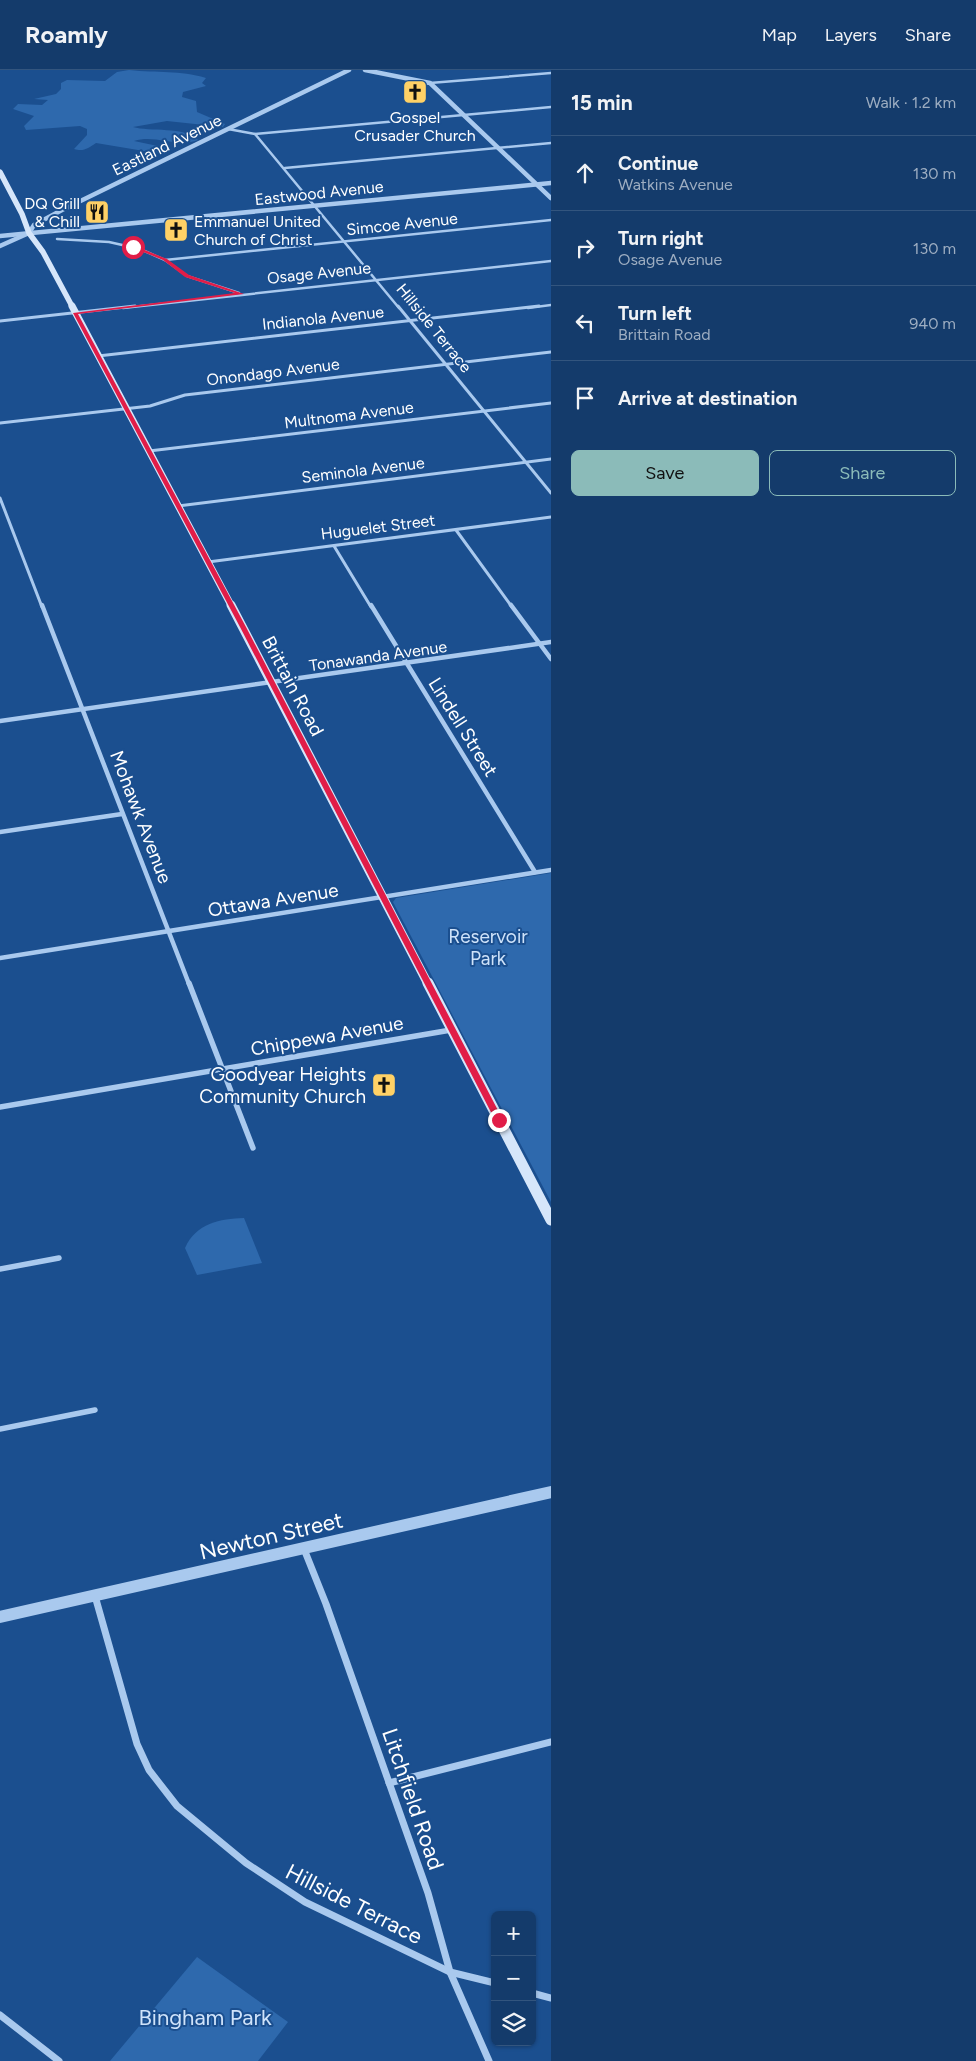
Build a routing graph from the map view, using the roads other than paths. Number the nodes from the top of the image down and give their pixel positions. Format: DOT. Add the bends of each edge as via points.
graph roads {
  1 [pos="349,70"];
  2 [pos="365,70"];
  3 [pos="551,73"];
  4 [pos="430,83"];
  5 [pos="551,107"];
  6 [pos="462,115"];
  7 [pos="228,129"];
  8 [pos="255,134"];
  9 [pos="551,143"];
  10 [pos="498,148"];
  11 [pos="285,168"];
  12 [pos="0,172"];
  13 [pos="551,183"];
  14 [pos="537,184"];
  15 [pos="551,198"];
  16 [pos="316,206"];
  17 [pos="551,220"];
  18 [pos="29,233"];
  19 [pos="0,236"];
  20 [pos="57,240"];
  21 [pos="346,241"];
  22 [pos="0,246"];
  23 [pos="165,260"];
  24 [pos="551,261"];
  25 [pos="377,280"];
  26 [pos="242,294"];
  27 [pos="551,305"];
  28 [pos="75,313"];
  29 [pos="0,321"];
  30 [pos="410,321"];
  31 [pos="551,352"];
  32 [pos="98,356"];
  33 [pos="446,364"];
  34 [pos="551,403"];
  35 [pos="126,409"];
  36 [pos="484,411"];
  37 [pos="0,423"];
  38 [pos="149,452"];
  39 [pos="551,459"];
  40 [pos="526,462"];
  41 [pos="551,493"];
  42 [pos="0,498"];
  43 [pos="178,506"];
  44 [pos="551,517"];
  45 [pos="456,530"];
  46 [pos="334,546"];
  47 [pos="208,562"];
  48 [pos="551,642"];
  49 [pos="540,644"];
  50 [pos="551,660"];
  51 [pos="407,664"];
  52 [pos="272,684"];
  53 [pos="83,709"];
  54 [pos="0,721"];
  55 [pos="122,814"];
  56 [pos="0,832"];
  57 [pos="551,870"];
  58 [pos="535,872"];
  59 [pos="383,898"];
  60 [pos="169,931"];
  61 [pos="0,958"];
  62 [pos="452,1030"];
  63 [pos="222,1068"];
  64 [pos="0,1107"];
  65 [pos="253,1148"];
  66 [pos="551,1220"];
  67 [pos="59,1258"];
  68 [pos="0,1269"];
  69 [pos="95,1410"];
  70 [pos="0,1430"];
  71 [pos="551,1492"];
  72 [pos="304,1549"];
  73 [pos="95,1596"];
  74 [pos="0,1618"];
  75 [pos="551,1742"];
  76 [pos="389,1783"];
  77 [pos="450,1972"];
  78 [pos="491,1982"];
  79 [pos="536,1994"];
  80 [pos="551,1998"];
  81 [pos="0,2015"];
  82 [pos="59,2061"];
  83 [pos="489,2061"];
  1 -- 7 [label="street, Eastland Avenue"];
  2 -- 4 [label="street"];
  3 -- 4 [label="street"];
  4 -- 6 [label="street"];
  5 -- 6 [label="street"];
  6 -- 8 [label="street"];
  6 -- 10 [label="street"];
  7 -- 8 [label="street"];
  7 -- 18 [label="street, Eastland Avenue" via="62,210 34,225"];
  8 -- 11 [label="street, Hillside Terrace"];
  9 -- 10 [label="street"];
  10 -- 11 [label="street"];
  10 -- 14 [label="street"];
  11 -- 16 [label="street, Hillside Terrace"];
  12 -- 18 [label="main road, Brittain Road"];
  13 -- 14 [label="street, Eastwood Avenue"];
  14 -- 15 [label="street"];
  14 -- 16 [label="street, Eastwood Avenue"];
  16 -- 18 [label="street, Eastwood Avenue"];
  16 -- 21 [label="street, Hillside Terrace"];
  17 -- 21 [label="street, Simcoe Avenue"];
  18 -- 19 [label="street, Eastwood Avenue"];
  18 -- 22 [label="street, Eastland Avenue"];
  18 -- 28 [label="main road, Brittain Road" via="43,252"];
  20 -- 23 [label="street" via="120,243"];
  21 -- 23 [label="street, Simcoe Avenue"];
  21 -- 25 [label="street, Hillside Terrace"];
  23 -- 26 [label="street" via="187,276"];
  24 -- 25 [label="street, Osage Avenue"];
  25 -- 26 [label="street, Osage Avenue"];
  25 -- 30 [label="street, Hillside Terrace"];
  26 -- 28 [label="street, Osage Avenue"];
  27 -- 30 [label="street, Indianola Avenue"];
  28 -- 29 [label="street, Osage Avenue"];
  28 -- 32 [label="main road, Brittain Road"];
  30 -- 32 [label="street, Indianola Avenue"];
  30 -- 33 [label="street, Hillside Terrace"];
  31 -- 33 [label="street, Onondago Avenue"];
  32 -- 35 [label="main road, Brittain Road"];
  33 -- 35 [label="street, Onondago Avenue" via="185,395 155,405"];
  33 -- 36 [label="street, Hillside Terrace"];
  34 -- 36 [label="street, Multnoma Avenue"];
  35 -- 37 [label="street, Onondago Avenue"];
  35 -- 38 [label="main road, Brittain Road"];
  36 -- 38 [label="street, Multnoma Avenue"];
  36 -- 40 [label="street, Hillside Terrace"];
  38 -- 43 [label="main road, Brittain Road"];
  39 -- 40 [label="street, Seminola Avenue"];
  40 -- 41 [label="street, Hillside Terrace"];
  40 -- 43 [label="street, Seminola Avenue"];
  42 -- 53 [label="street, Mohawk Avenue"];
  43 -- 47 [label="main road, Brittain Road"];
  44 -- 45 [label="street, Huguelet Street"];
  45 -- 46 [label="street, Huguelet Street"];
  45 -- 49 [label="street"];
  46 -- 47 [label="street, Huguelet Street"];
  46 -- 51 [label="street, Lindell Street"];
  47 -- 52 [label="main road, Brittain Road"];
  48 -- 49 [label="street, Tonawanda Avenue"];
  49 -- 50 [label="street"];
  49 -- 51 [label="street, Tonawanda Avenue"];
  51 -- 52 [label="street, Tonawanda Avenue"];
  51 -- 58 [label="street, Lindell Street"];
  52 -- 53 [label="street, Tonawanda Avenue"];
  52 -- 59 [label="main road, Brittain Road"];
  53 -- 54 [label="street, Tonawanda Avenue"];
  53 -- 55 [label="street, Mohawk Avenue"];
  55 -- 56 [label="street"];
  55 -- 60 [label="street, Mohawk Avenue"];
  57 -- 58 [label="street, Ottawa Avenue"];
  58 -- 59 [label="street, Ottawa Avenue"];
  59 -- 60 [label="street, Ottawa Avenue"];
  59 -- 62 [label="main road, Brittain Road"];
  60 -- 61 [label="street, Ottawa Avenue"];
  60 -- 63 [label="street, Mohawk Avenue"];
  62 -- 63 [label="street, Chippewa Avenue"];
  62 -- 66 [label="main road, Brittain Road"];
  63 -- 64 [label="street, Chippewa Avenue"];
  63 -- 65 [label="street, Mohawk Avenue"];
  67 -- 68 [label="street"];
  69 -- 70 [label="street"];
  71 -- 72 [label="street, Newton Street"];
  72 -- 73 [label="street, Newton Street"];
  72 -- 76 [label="street, Litchfield Road"];
  73 -- 74 [label="street, Newton Street"];
  73 -- 77 [label="street, Hillside Terrace" via="137,1744 149,1770 171,1800 216,1841 279,1886 326,1914"];
  75 -- 76 [label="street"];
  76 -- 77 [label="street, Litchfield Road" via="428,1894"];
  77 -- 78 [label="street, Hillside Terrace"];
  77 -- 83 [label="street, Litchfield Road"];
  79 -- 80 [label="street"];
  81 -- 82 [label="street"];
}
